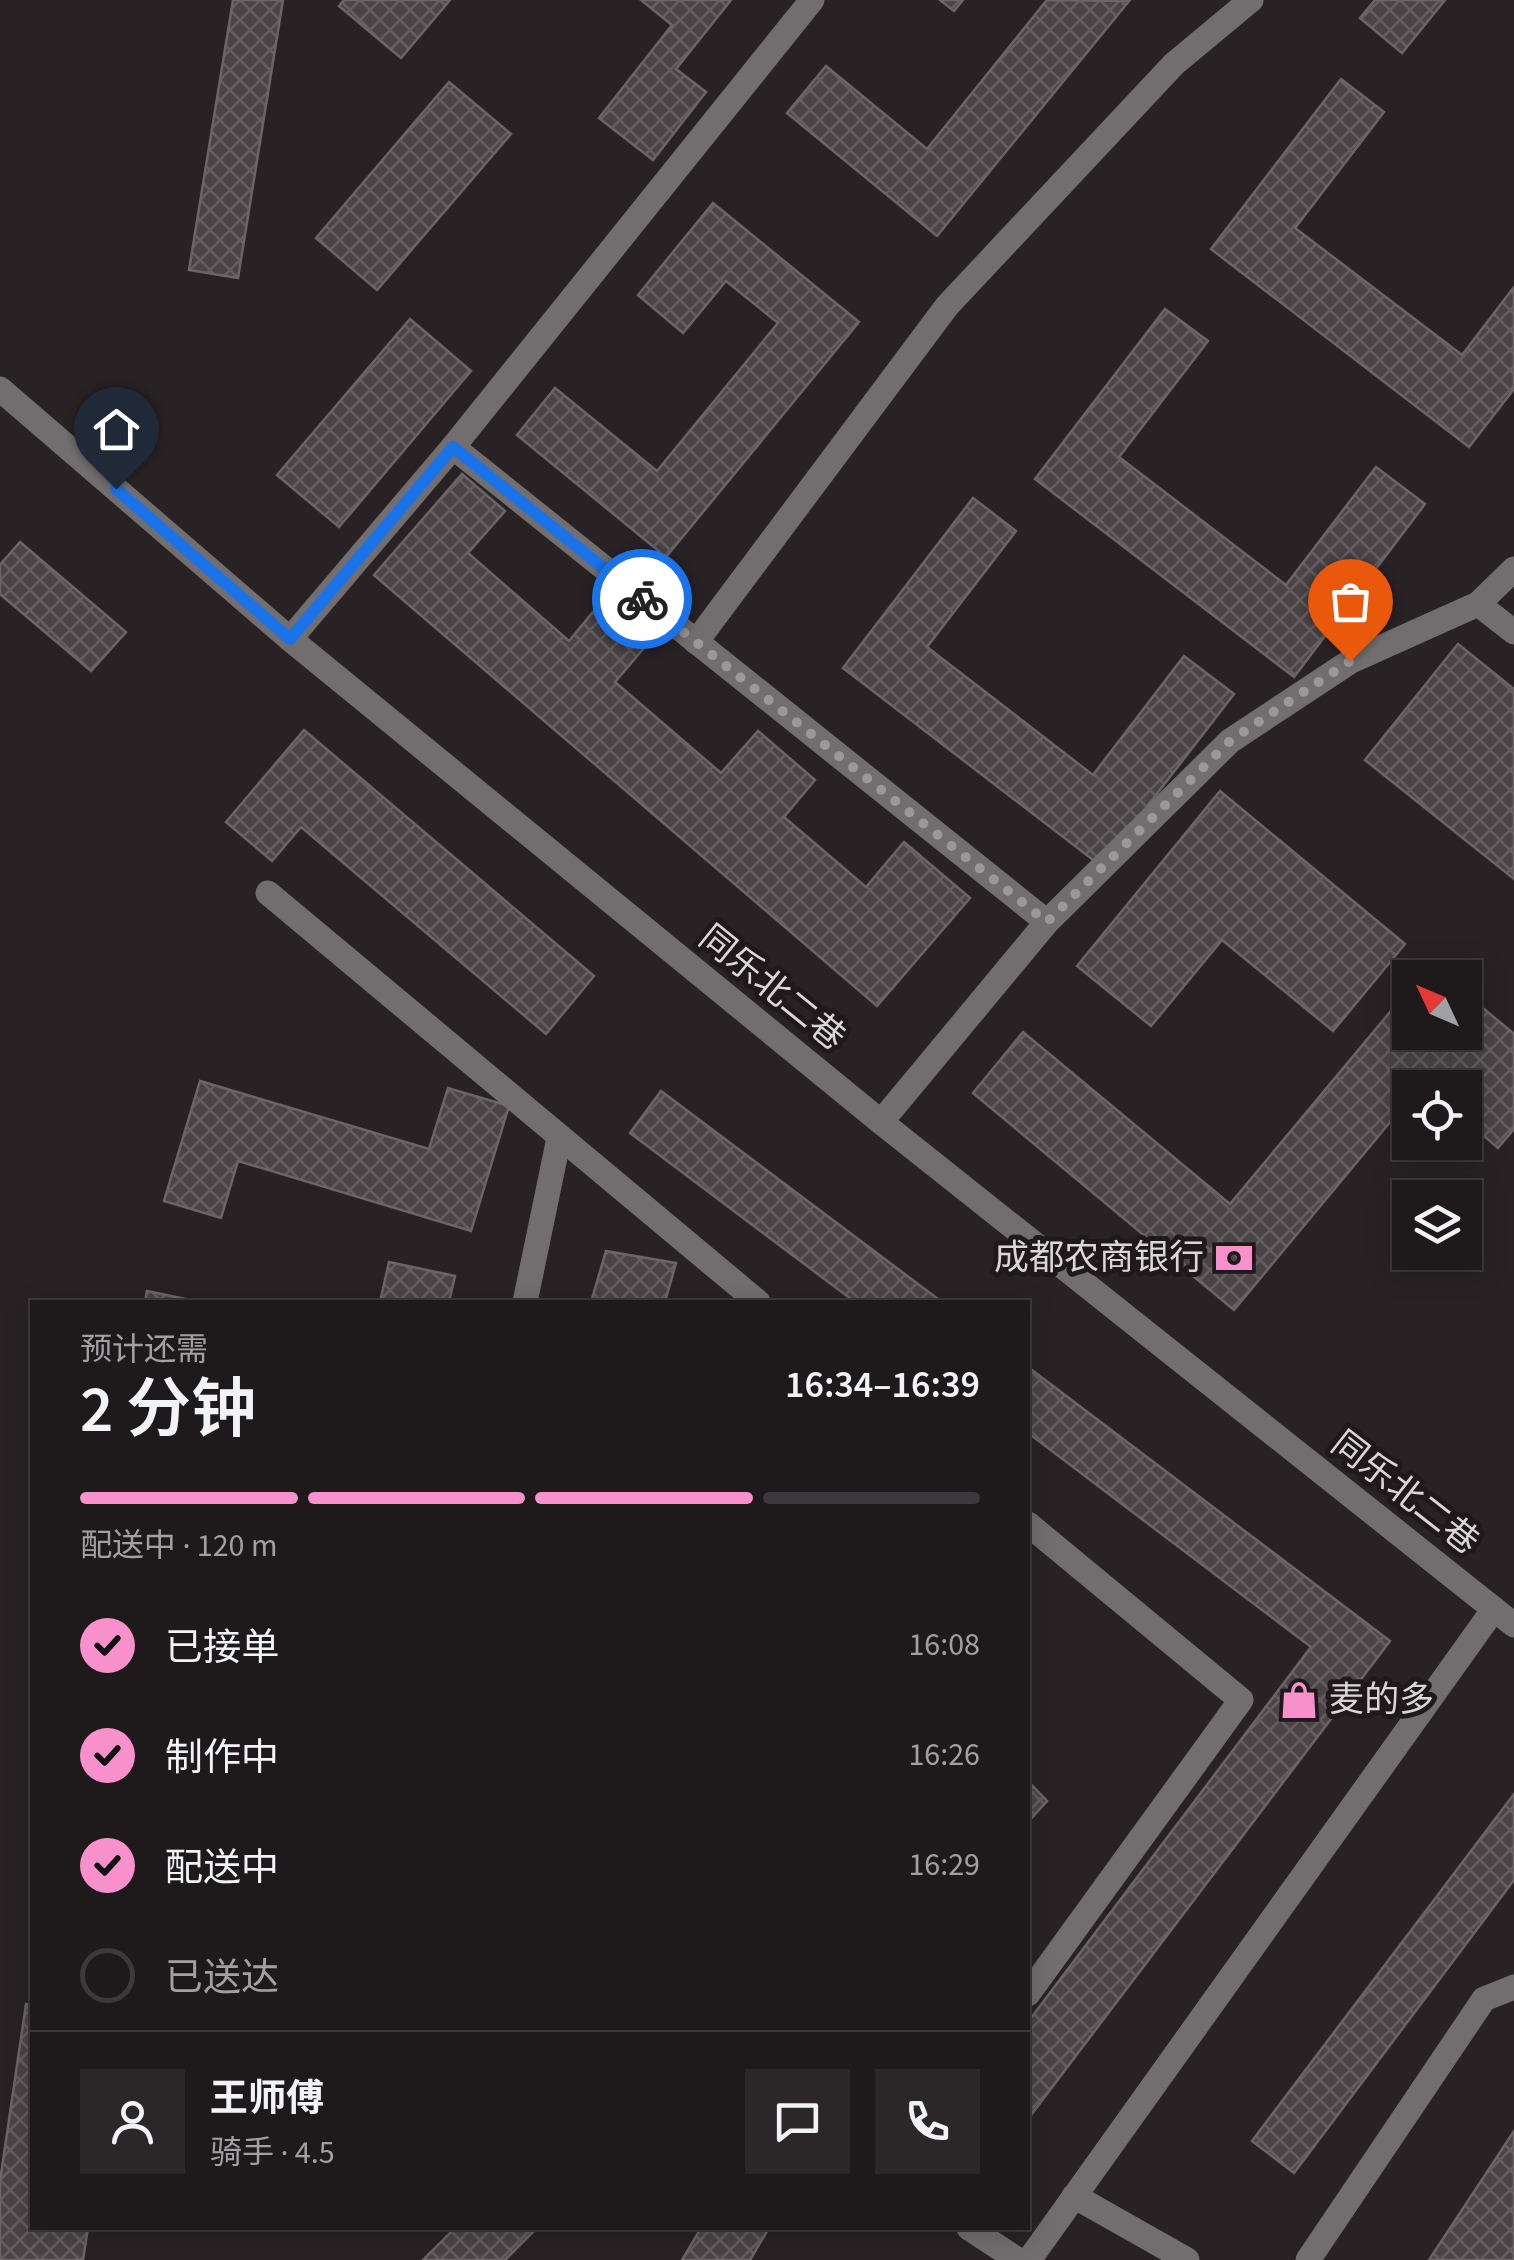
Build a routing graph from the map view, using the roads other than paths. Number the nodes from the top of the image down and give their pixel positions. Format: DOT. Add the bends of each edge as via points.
graph roads {
  1 [pos="812,0"];
  2 [pos="1251,0"];
  3 [pos="0,389"];
  4 [pos="453,447"];
  5 [pos="1514,568"];
  6 [pos="1478,604"];
  7 [pos="1514,632"];
  8 [pos="290,639"];
  9 [pos="696,642"];
  10 [pos="268,894"];
  11 [pos="1047,922"];
  12 [pos="881,1122"];
  13 [pos="559,1138"];
  14 [pos="525,1300"];
  15 [pos="756,1300"];
  16 [pos="1030,1526"];
  17 [pos="1504,1617"];
  18 [pos="1514,1986"];
  19 [pos="1030,1991"];
  20 [pos="1074,2196"];
  21 [pos="972,2230"];
  22 [pos="1018,2260"];
  23 [pos="1029,2260"];
  24 [pos="1187,2260"];
  25 [pos="1308,2260"];
  1 -- 4 [label="street"];
  2 -- 9 [label="street" via="1174,64 947,306"];
  3 -- 8 [label="street, 同乐北二巷"];
  4 -- 8 [label="street"];
  4 -- 9 [label="street"];
  5 -- 6 [label="street"];
  6 -- 7 [label="street"];
  6 -- 11 [label="street" via="1350,661 1230,741"];
  8 -- 12 [label="street, 同乐北二巷"];
  9 -- 11 [label="street"];
  10 -- 13 [label="street"];
  11 -- 12 [label="street"];
  12 -- 17 [label="street, 同乐北二巷"];
  13 -- 14 [label="street"];
  13 -- 15 [label="street"];
  16 -- 19 [label="street" via="1241,1700"];
  17 -- 20 [label="street"];
  18 -- 25 [label="street" via="1484,1999"];
  20 -- 23 [label="street"];
  20 -- 24 [label="street"];
  21 -- 22 [label="street"];
}
